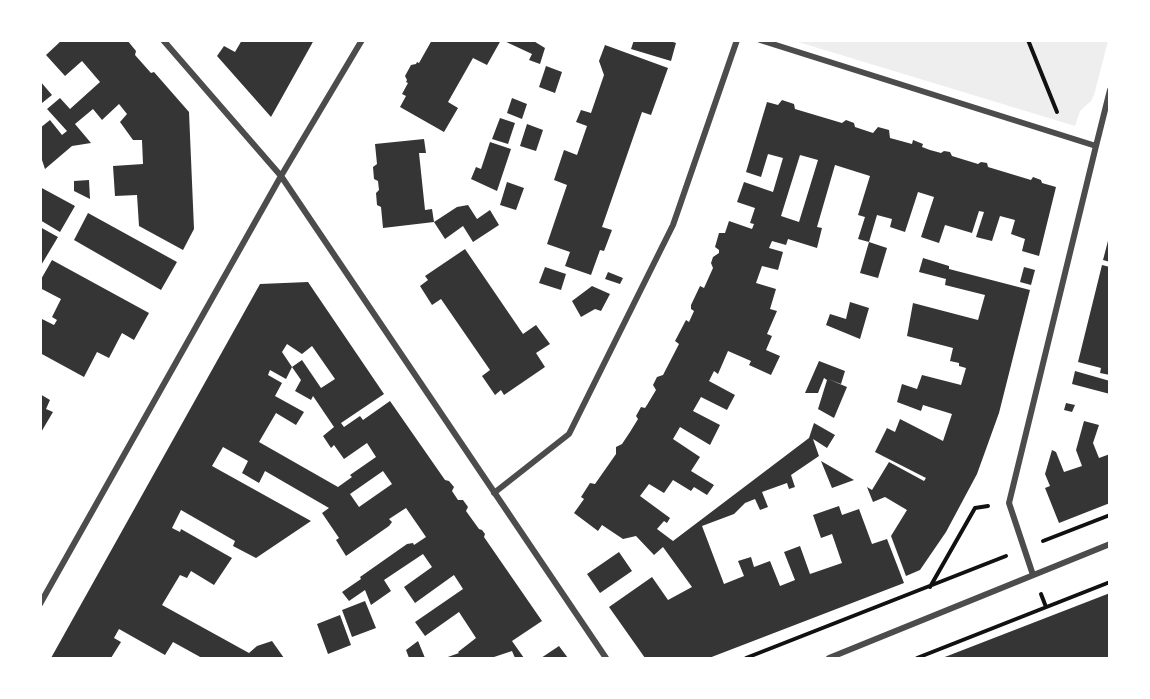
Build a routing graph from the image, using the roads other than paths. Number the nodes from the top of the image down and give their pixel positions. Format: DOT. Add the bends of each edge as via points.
graph roads {
  1 [pos="163,40"];
  2 [pos="362,40"];
  3 [pos="737,40"];
  4 [pos="760,40"];
  5 [pos="1110,90"];
  6 [pos="1096,146"];
  7 [pos="281,176"];
  8 [pos="494,493"];
  9 [pos="1110,544"];
  10 [pos="1034,575"];
  11 [pos="40,604"];
  12 [pos="606,658"];
  13 [pos="829,658"];
  1 -- 7 [label="street"];
  2 -- 7 [label="street"];
  3 -- 8 [label="street" via="674,225 569,434"];
  4 -- 6 [label="street"];
  5 -- 6 [label="street"];
  6 -- 10 [label="street" via="1009,503"];
  7 -- 8 [label="street"];
  7 -- 11 [label="street"];
  8 -- 12 [label="street"];
  9 -- 10 [label="street"];
  10 -- 13 [label="street"];
}
